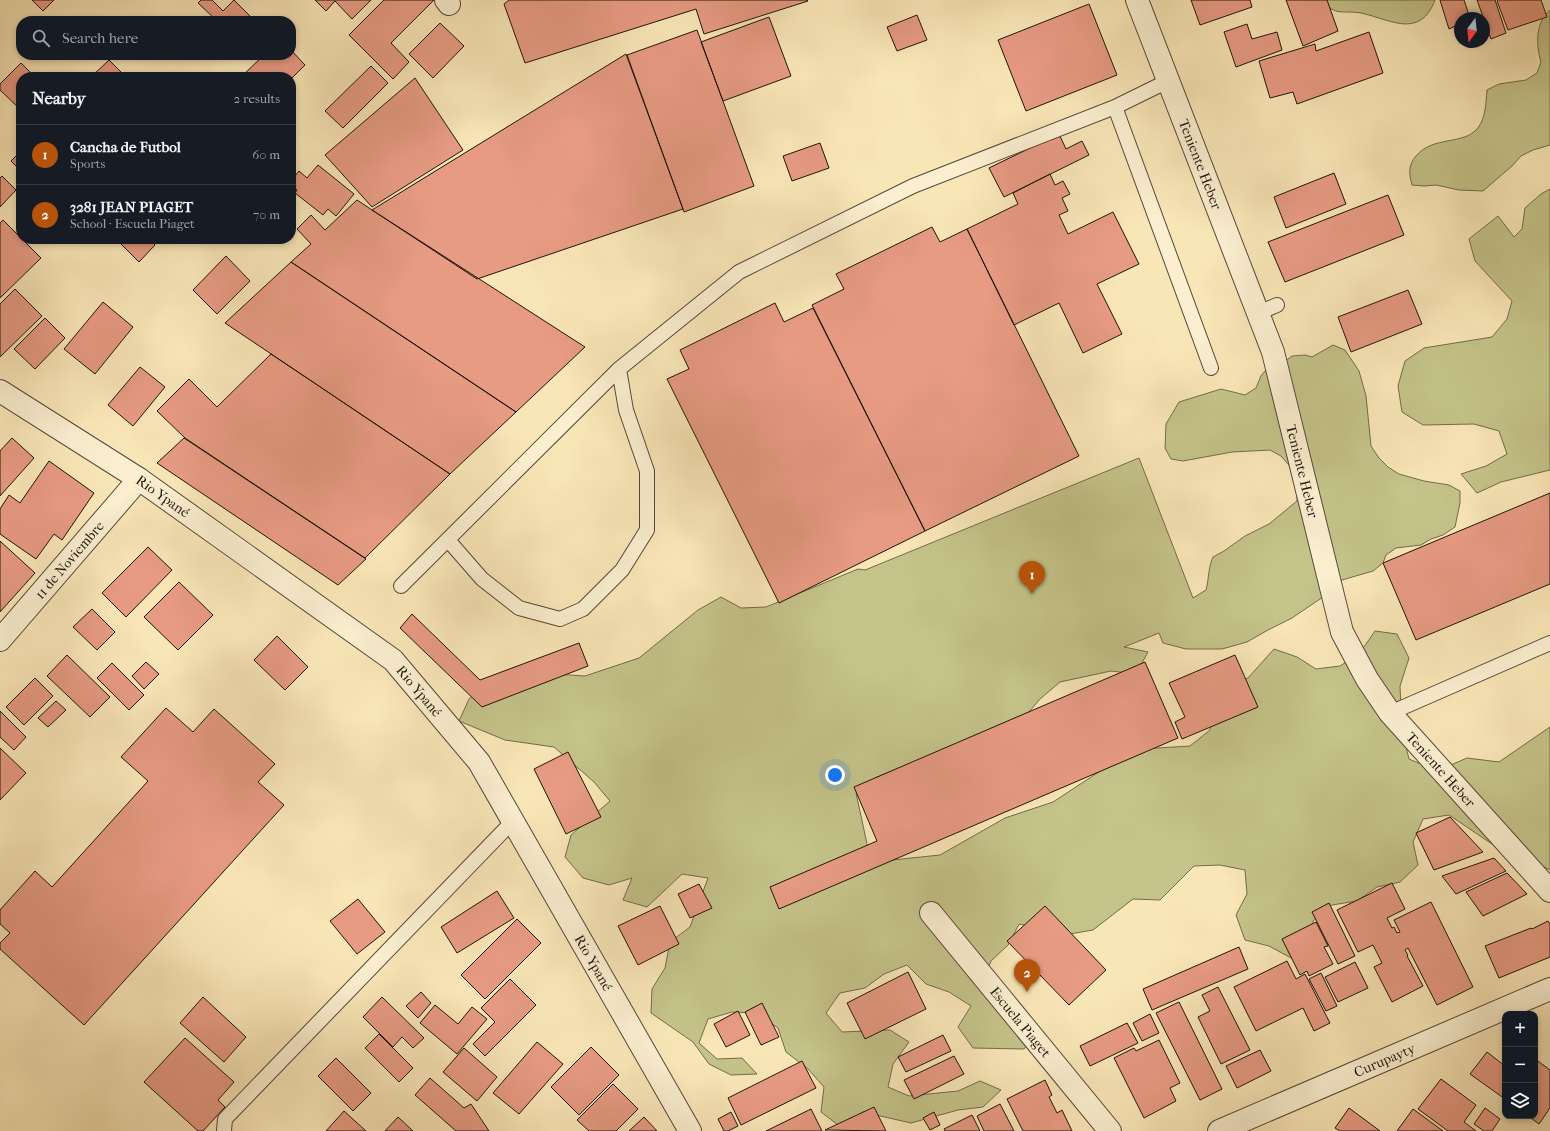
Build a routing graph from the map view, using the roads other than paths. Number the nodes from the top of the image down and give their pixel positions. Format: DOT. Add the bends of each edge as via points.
graph roads {
  1 [pos="1137,0"];
  2 [pos="1168,81"];
  3 [pos="1115,107"];
  4 [pos="1211,368"];
  5 [pos="619,369"];
  6 [pos="0,390"];
  7 [pos="139,479"];
  8 [pos="448,540"];
  9 [pos="401,586"];
  10 [pos="0,640"];
  11 [pos="1550,643"];
  12 [pos="1390,713"];
  13 [pos="513,820"];
  14 [pos="1550,891"];
  15 [pos="931,913"];
  16 [pos="1550,989"];
  17 [pos="224,1131"];
  18 [pos="690,1131"];
  19 [pos="1110,1131"];
  20 [pos="1220,1131"];
  1 -- 2 [label="street, Teniente Heber"];
  2 -- 3 [label="lane"];
  2 -- 12 [label="street, Teniente Heber" via="1268,309 1273,352 1342,632 1367,679"];
  3 -- 4 [label="lane"];
  3 -- 5 [label="lane" via="913,186 739,272"];
  5 -- 8 [label="lane"];
  5 -- 8 [label="lane" via="626,410 647,472 647,523 646,530 617,576 583,609 560,619 519,608 482,579"];
  6 -- 7 [label="street, Rio Ypané"];
  7 -- 10 [label="street, 11 de Noviembre"];
  7 -- 13 [label="street, Rio Ypané" via="393,660 479,762"];
  8 -- 9 [label="lane"];
  11 -- 12 [label="lane"];
  12 -- 14 [label="street, Teniente Heber"];
  13 -- 17 [label="lane" via="225,1119"];
  13 -- 18 [label="street, Rio Ypané"];
  15 -- 19 [label="street, Escuela Piaget"];
  16 -- 20 [label="street, Curupayty"];
}
